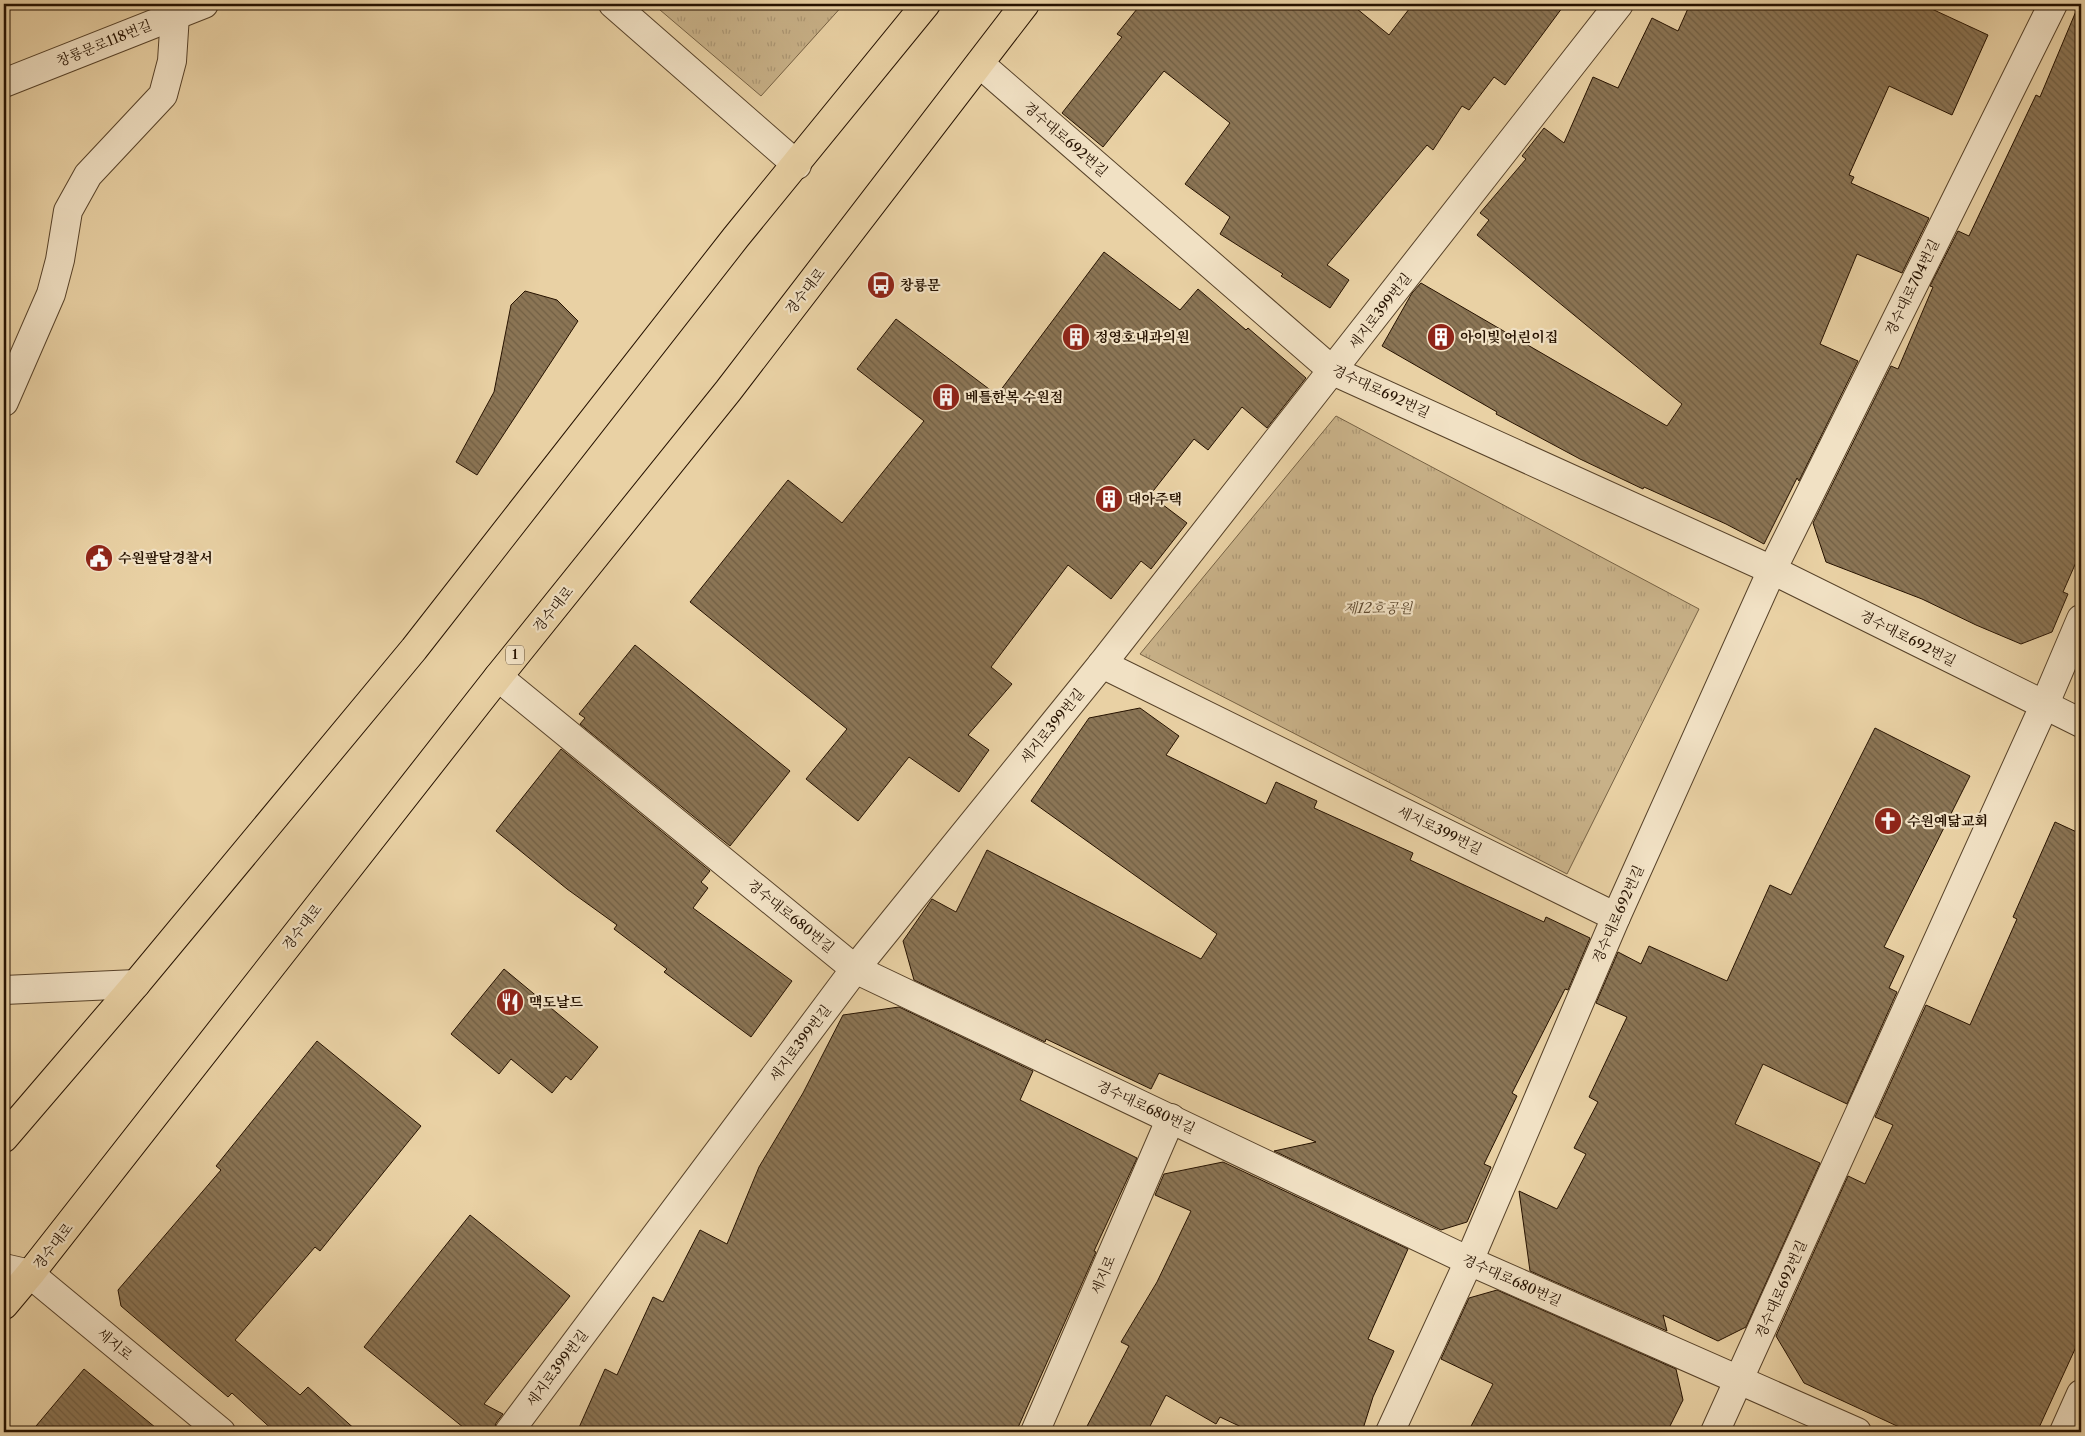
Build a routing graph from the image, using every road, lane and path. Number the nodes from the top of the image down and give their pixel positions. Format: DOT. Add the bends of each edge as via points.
graph roads {
  1 [pos="204,4"];
  2 [pos="613,4"];
  3 [pos="926,4"];
  4 [pos="1025,4"];
  5 [pos="1619,4"];
  6 [pos="2052,4"];
  7 [pos="175,15"];
  8 [pos="980,64"];
  9 [pos="4,83"];
  10 [pos="796,165"];
  11 [pos="1333,371"];
  12 [pos="4,402"];
  13 [pos="1772,570"];
  14 [pos="2081,619"];
  15 [pos="1102,664"];
  16 [pos="498,677"];
  17 [pos="2044,706"];
  18 [pos="2081,723"];
  19 [pos="1616,917"];
  20 [pos="855,969"];
  21 [pos="136,984"];
  22 [pos="4,990"];
  23 [pos="1171,1118"];
  24 [pos="4,1138"];
  25 [pos="1469,1261"];
  26 [pos="4,1268"];
  27 [pos="30,1274"];
  28 [pos="4,1305"];
  29 [pos="1740,1380"];
  30 [pos="2081,1394"];
  31 [pos="221,1432"];
  32 [pos="509,1432"];
  33 [pos="1036,1432"];
  34 [pos="1390,1432"];
  35 [pos="1715,1432"];
  36 [pos="1858,1432"];
  37 [pos="2064,1432"];
  1 -- 7 [label="street, 창룡문로118번길"];
  2 -- 10 [label="street"];
  3 -- 10 [label="main road"];
  4 -- 8 [label="main road, 경수대로 / 1"];
  5 -- 11 [label="street, 세지로399번길"];
  6 -- 13 [label="street, 경수대로704번길"];
  7 -- 9 [label="street, 창룡문로118번길"];
  7 -- 12 [label="street" via="172,61 163,95 88,175 68,211 51,294"];
  8 -- 11 [label="street, 경수대로692번길"];
  8 -- 16 [label="main road, 경수대로 / 1" via="728,391"];
  10 -- 21 [label="main road" via="414,649"];
  11 -- 13 [label="street, 경수대로692번길"];
  11 -- 15 [label="street, 세지로399번길"];
  13 -- 17 [label="street, 경수대로692번길"];
  13 -- 19 [label="street, 경수대로692번길"];
  14 -- 17 [label="street"];
  15 -- 19 [label="street, 세지로399번길"];
  15 -- 20 [label="street, 세지로399번길"];
  16 -- 20 [label="street, 경수대로680번길"];
  16 -- 27 [label="main road, 경수대로 / 1"];
  17 -- 18 [label="street, 경수대로692번길"];
  17 -- 29 [label="street, 경수대로692번길"];
  19 -- 25 [label="street, 경수대로692번길"];
  20 -- 23 [label="street, 경수대로680번길"];
  20 -- 32 [label="street, 세지로399번길"];
  21 -- 22 [label="street"];
  21 -- 24 [label="main road"];
  23 -- 25 [label="street, 경수대로680번길"];
  23 -- 33 [label="street, 세지로"];
  25 -- 29 [label="street, 경수대로680번길"];
  25 -- 34 [label="street"];
  26 -- 27 [label="street, 세지로"];
  27 -- 28 [label="main road, 경수대로 / 1"];
  27 -- 31 [label="street, 세지로"];
  29 -- 35 [label="street"];
  29 -- 36 [label="street, 경수대로680번길"];
  30 -- 37 [label="street"];
}
